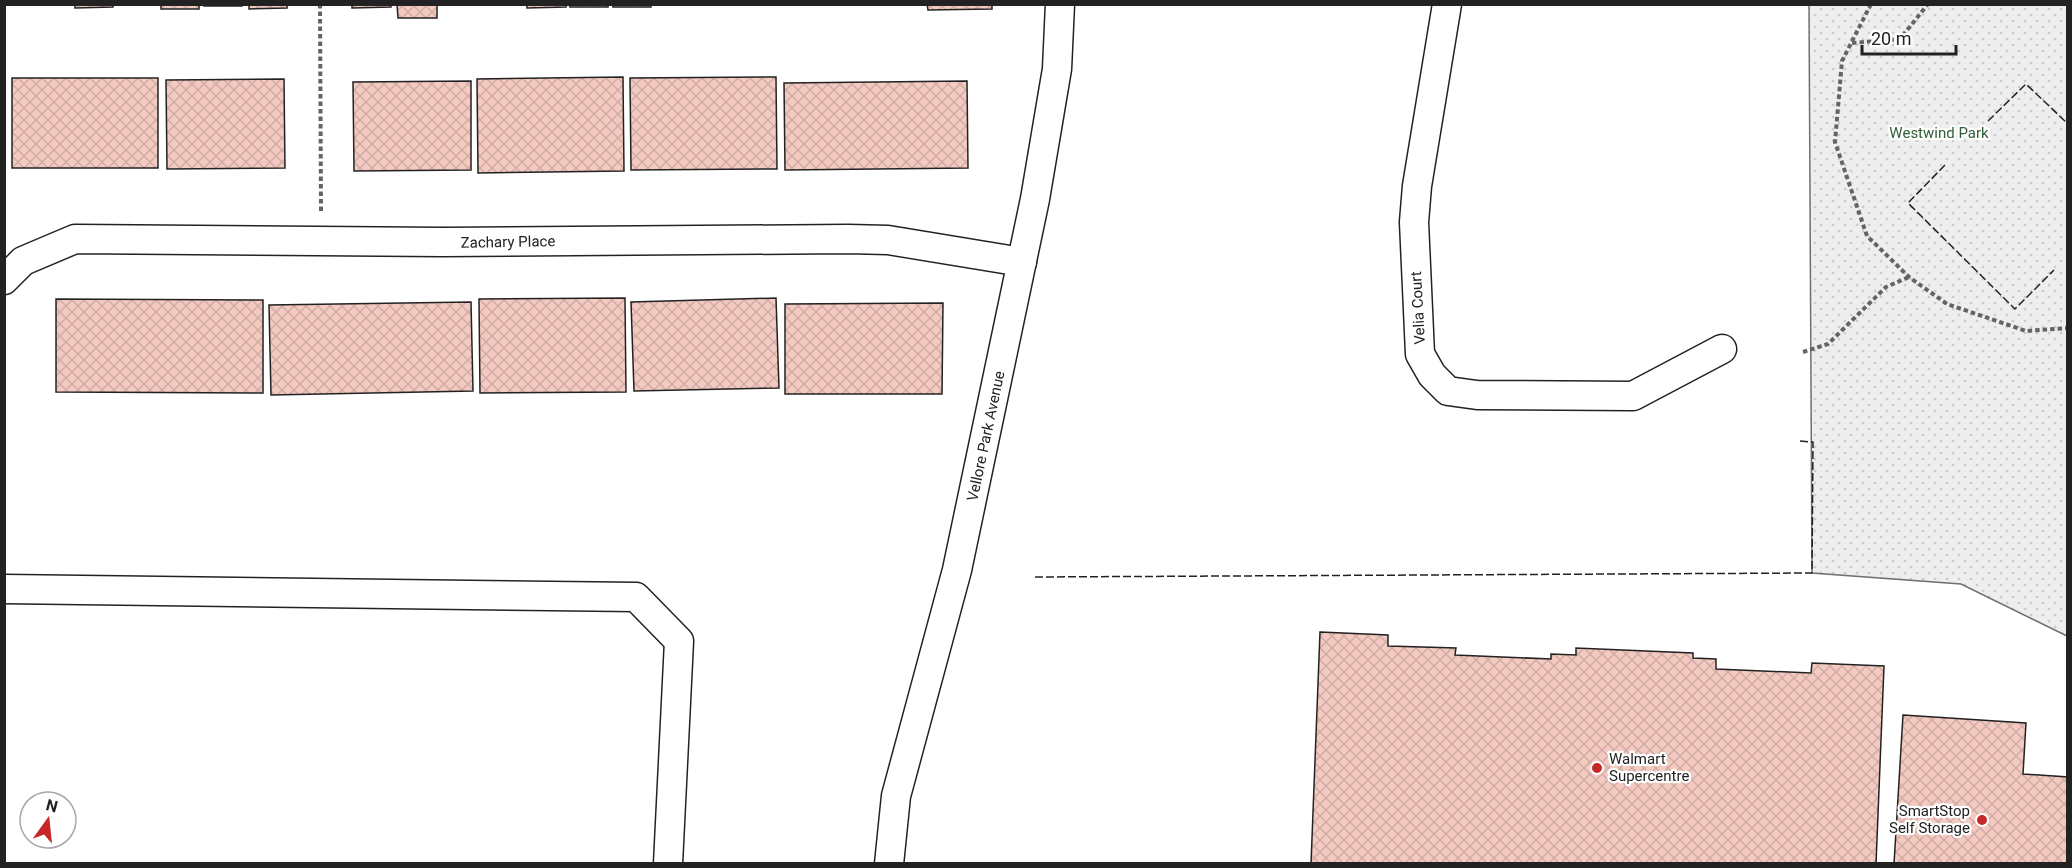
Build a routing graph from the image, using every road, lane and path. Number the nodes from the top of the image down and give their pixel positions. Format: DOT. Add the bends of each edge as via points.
graph roads {
  1 [pos="320,4"];
  2 [pos="1060,4"];
  3 [pos="1447,4"];
  4 [pos="1871,4"];
  5 [pos="1928,4"];
  6 [pos="1851,43"];
  7 [pos="321,218"];
  8 [pos="1022,262"];
  9 [pos="1909,277"];
  10 [pos="4,280"];
  11 [pos="2067,328"];
  12 [pos="1722,349"];
  13 [pos="1803,352"];
  14 [pos="4,589"];
  15 [pos="668,864"];
  16 [pos="889,864"];
  1 -- 7 [label="path"];
  2 -- 8 [label="street, Vellore Park Avenue" via="1053,99"];
  3 -- 12 [label="street, Velia Court" via="1414,222 1420,354 1432,375 1448,391 1633,396"];
  4 -- 6 [label="path"];
  5 -- 6 [label="path" via="1900,39"];
  6 -- 9 [label="path" via="1842,61 1835,142 1867,236"];
  8 -- 10 [label="street, Zachary Place" via="888,240 848,239 443,243 75,239 23,261"];
  8 -- 16 [label="street, Vellore Park Avenue" via="957,570 896,796"];
  9 -- 11 [label="path" via="1947,304 2026,331"];
  9 -- 13 [label="path" via="1886,287 1828,344"];
  14 -- 15 [label="street" via="636,597 679,641"];
}
